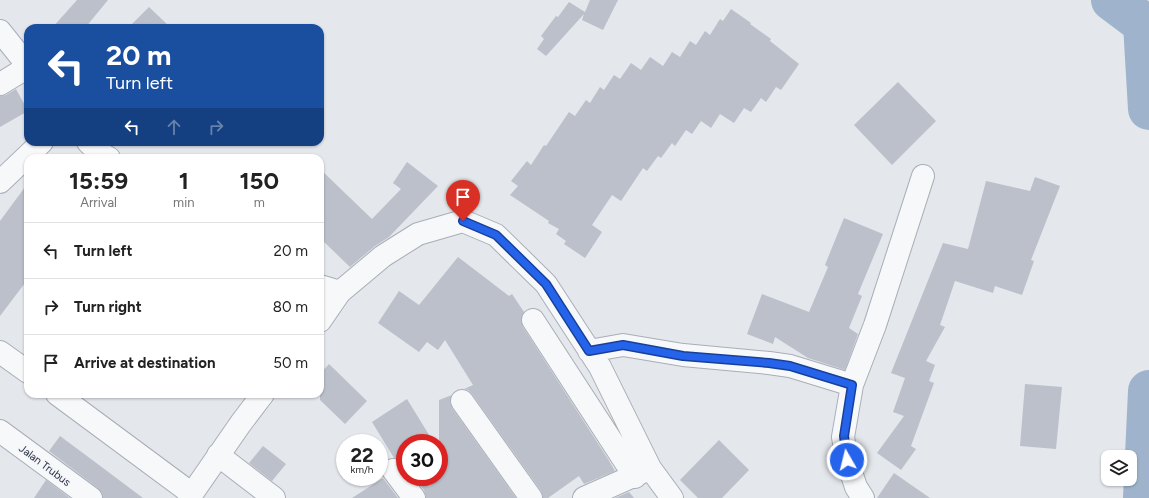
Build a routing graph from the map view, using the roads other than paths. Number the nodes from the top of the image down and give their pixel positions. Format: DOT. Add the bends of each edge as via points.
graph roads {
  1 [pos="0,31"];
  2 [pos="24,61"];
  3 [pos="24,69"];
  4 [pos="0,84"];
  5 [pos="38,146"];
  6 [pos="92,146"];
  7 [pos="29,154"];
  8 [pos="103,154"];
  9 [pos="24,159"];
  10 [pos="923,176"];
  11 [pos="0,182"];
  12 [pos="324,287"];
  13 [pos="340,292"];
  14 [pos="324,315"];
  15 [pos="533,320"];
  16 [pos="589,351"];
  17 [pos="0,352"];
  18 [pos="24,369"];
  19 [pos="852,385"];
  20 [pos="62,398"];
  21 [pos="260,398"];
  22 [pos="462,401"];
  23 [pos="0,431"];
  24 [pos="218,455"];
  25 [pos="393,470"];
  26 [pos="643,472"];
  27 [pos="191,496"];
  28 [pos="90,498"];
  29 [pos="274,498"];
  30 [pos="414,498"];
  31 [pos="531,498"];
  32 [pos="584,498"];
  33 [pos="672,498"];
  34 [pos="863,498"];
  1 -- 2 [label="street"];
  3 -- 4 [label="street"];
  5 -- 7 [label="street"];
  6 -- 8 [label="street"];
  9 -- 11 [label="street"];
  10 -- 19 [label="street" via="875,325"];
  12 -- 13 [label="street"];
  13 -- 14 [label="street"];
  13 -- 16 [label="street" via="383,256 418,234 463,221 496,235 546,284"];
  15 -- 26 [label="street"];
  16 -- 19 [label="street" via="623,345 683,356 769,363 790,366"];
  16 -- 26 [label="street" via="600,367"];
  17 -- 18 [label="street"];
  19 -- 34 [label="street" via="844,436 849,467 856,488"];
  20 -- 27 [label="street"];
  21 -- 24 [label="street"];
  22 -- 31 [label="street"];
  23 -- 28 [label="street, Jalan Trubus"];
  24 -- 27 [label="street"];
  24 -- 29 [label="street"];
  25 -- 30 [label="street"];
  26 -- 32 [label="street"];
  26 -- 33 [label="street"];
}
